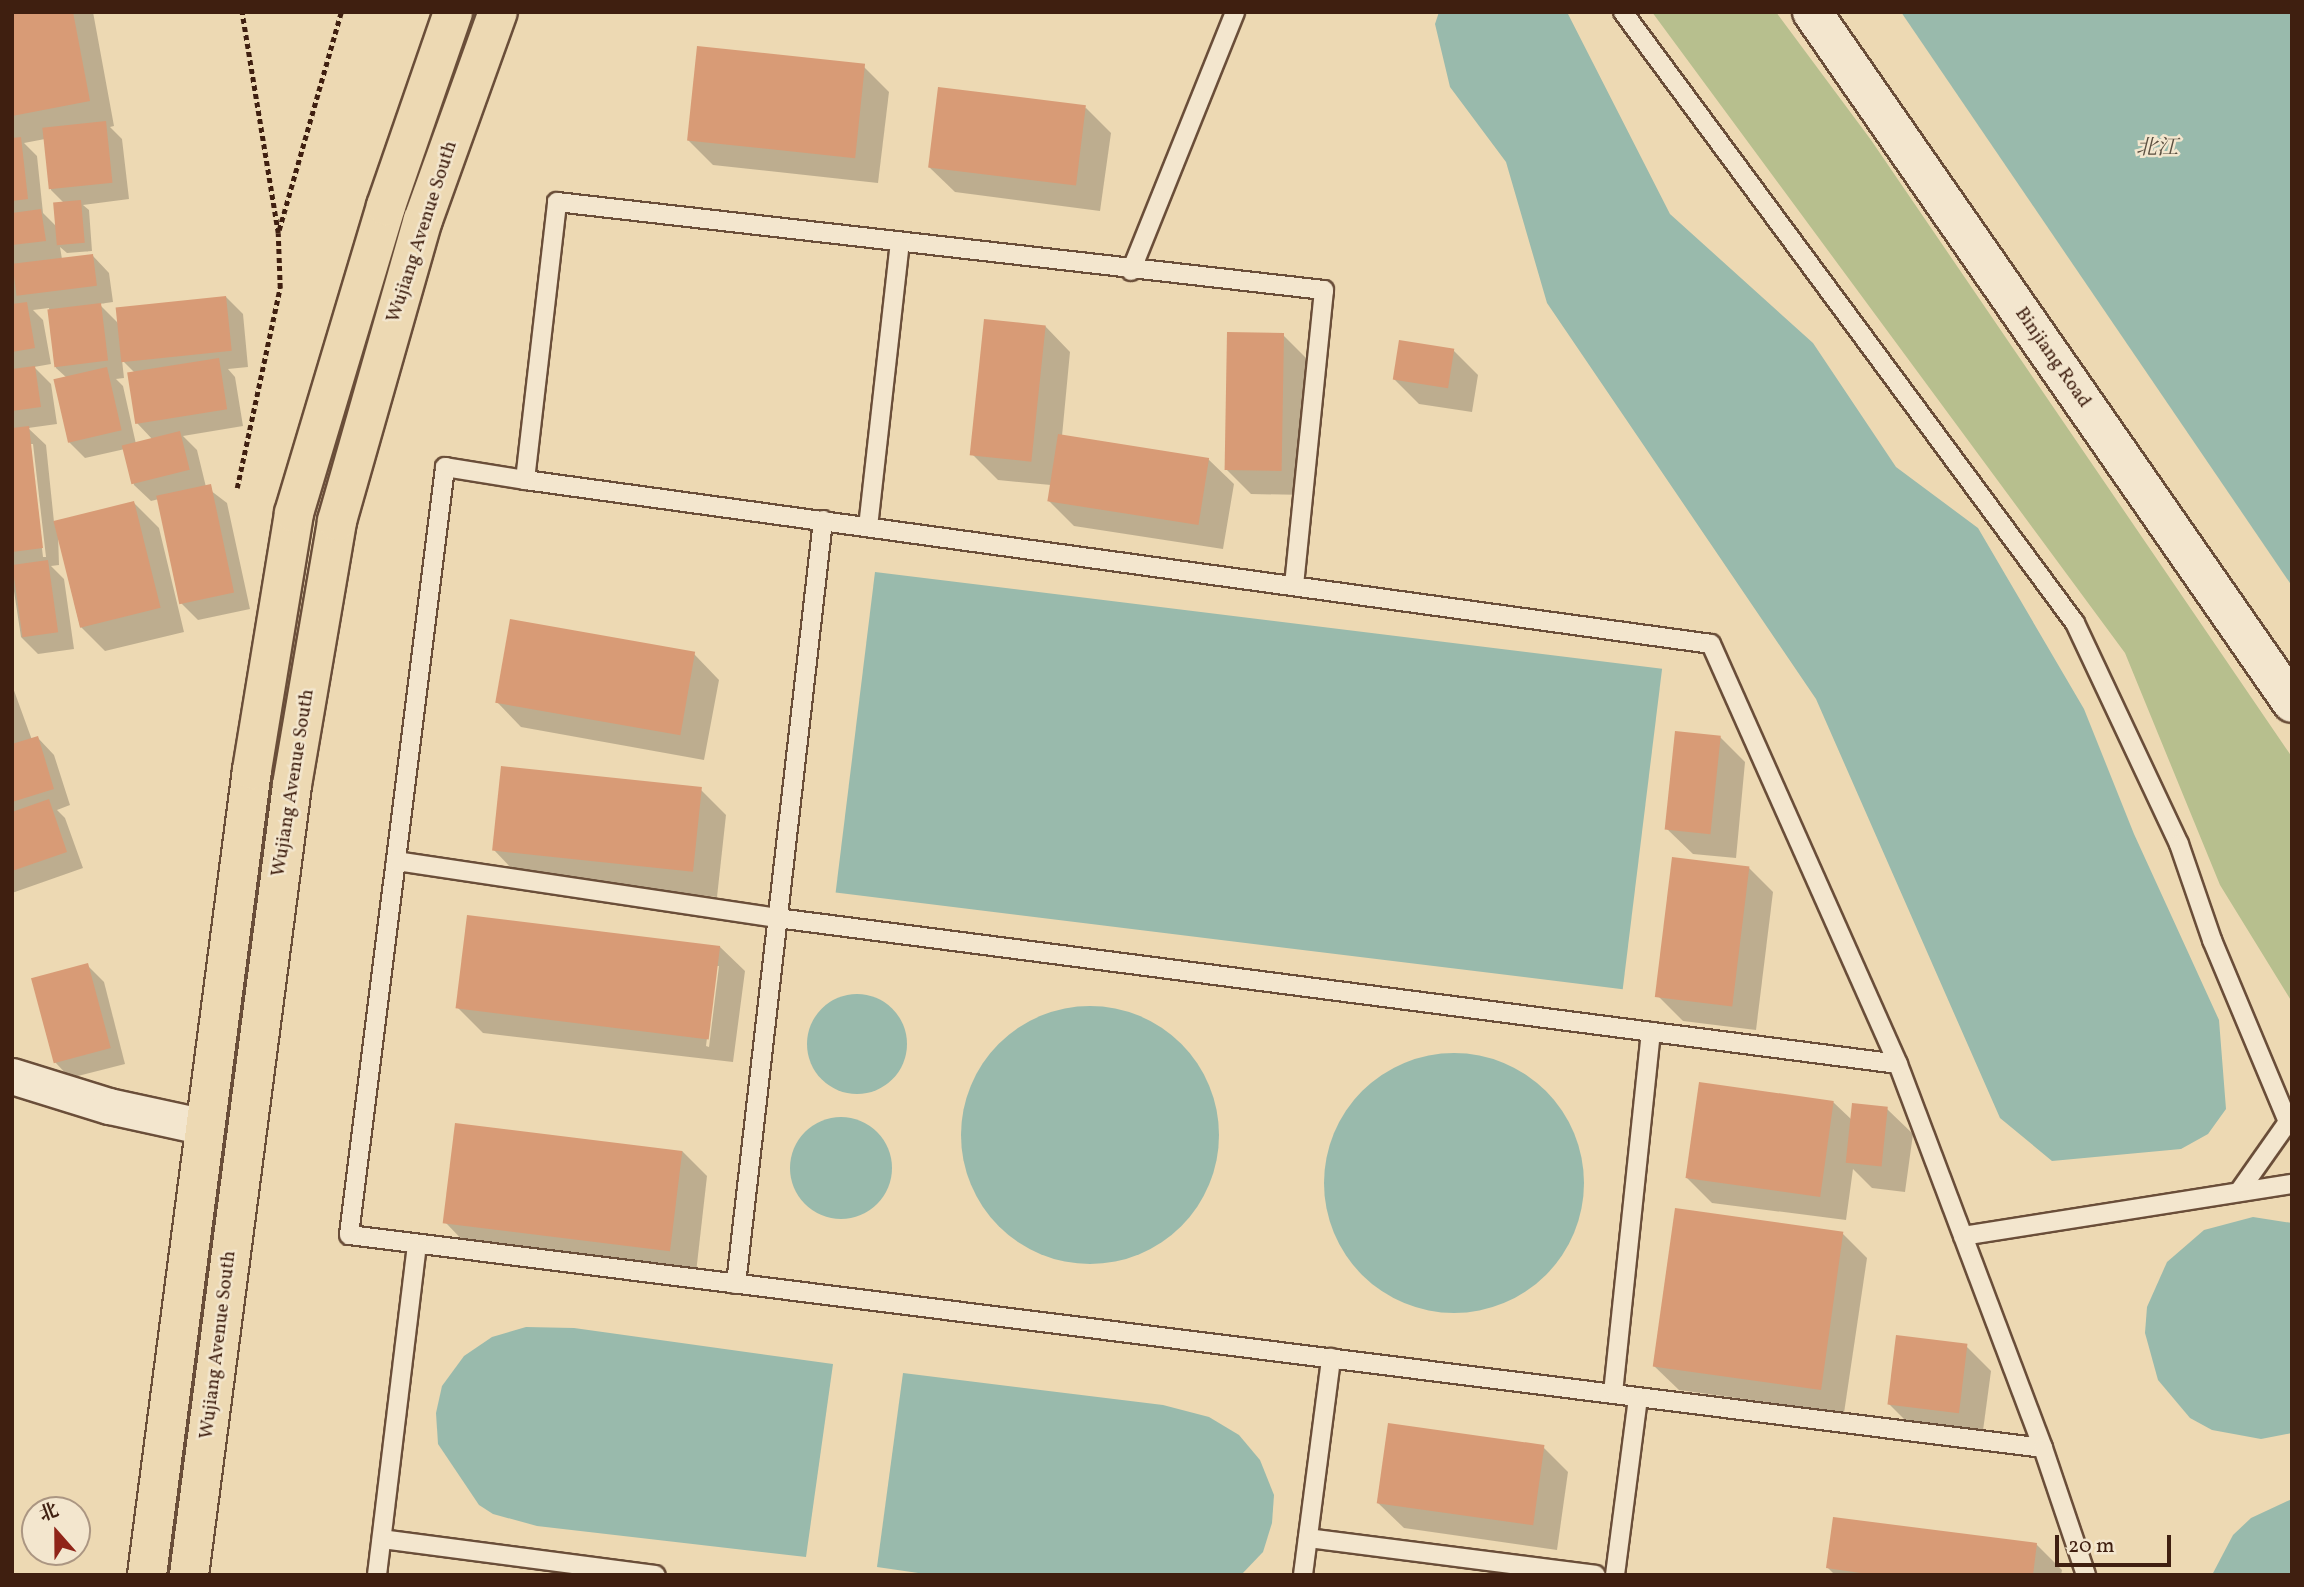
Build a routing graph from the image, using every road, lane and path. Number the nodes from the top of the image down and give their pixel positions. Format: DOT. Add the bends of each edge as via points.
graph roads {
  1 [pos="242,12"];
  2 [pos="341,12"];
  3 [pos="453,12"];
  4 [pos="498,12"];
  5 [pos="1235,12"];
  6 [pos="1623,12"];
  7 [pos="1812,12"];
  8 [pos="278,233"];
  9 [pos="900,243"];
  10 [pos="1131,271"];
  11 [pos="525,480"];
  12 [pos="237,488"];
  13 [pos="823,520"];
  14 [pos="868,527"];
  15 [pos="1294,584"];
  16 [pos="2292,703"];
  17 [pos="396,861"];
  18 [pos="778,918"];
  19 [pos="1651,1032"];
  20 [pos="1898,1064"];
  21 [pos="12,1076"];
  22 [pos="205,1127"];
  23 [pos="2292,1184"];
  24 [pos="2240,1190"];
  25 [pos="1963,1236"];
  26 [pos="417,1244"];
  27 [pos="736,1284"];
  28 [pos="1331,1358"];
  29 [pos="1614,1393"];
  30 [pos="1638,1397"];
  31 [pos="2043,1448"];
  32 [pos="1308,1538"];
  33 [pos="382,1539"];
  34 [pos="146,1575"];
  35 [pos="189,1575"];
  36 [pos="377,1575"];
  37 [pos="656,1575"];
  38 [pos="1303,1575"];
  39 [pos="1596,1575"];
  40 [pos="1615,1575"];
  41 [pos="2086,1575"];
  1 -- 8 [label="path"];
  2 -- 8 [label="path"];
  3 -- 22 [label="main road" via="386,206 294,513 252,770"];
  4 -- 35 [label="main road, Wujiang Avenue South" via="423,220 337,521 292,785"];
  5 -- 10 [label="lane"];
  6 -- 24 [label="lane" via="2075,623 2179,844 2212,940 2288,1122"];
  7 -- 16 [label="street, Binjiang Road"];
  8 -- 12 [label="path" via="280,288"];
  9 -- 10 [label="lane"];
  9 -- 11 [label="lane" via="557,202"];
  9 -- 14 [label="lane"];
  10 -- 15 [label="lane" via="1324,290"];
  11 -- 13 [label="lane"];
  11 -- 17 [label="lane" via="445,467"];
  13 -- 14 [label="lane"];
  13 -- 18 [label="lane"];
  14 -- 15 [label="lane"];
  15 -- 20 [label="lane" via="1711,644"];
  17 -- 18 [label="lane"];
  17 -- 26 [label="lane" via="349,1235"];
  18 -- 19 [label="lane"];
  18 -- 27 [label="lane"];
  19 -- 20 [label="lane"];
  19 -- 29 [label="lane"];
  20 -- 25 [label="lane"];
  21 -- 22 [label="street" via="109,1106"];
  22 -- 34 [label="main road"];
  23 -- 24 [label="lane"];
  24 -- 25 [label="lane"];
  25 -- 31 [label="lane"];
  26 -- 27 [label="lane"];
  26 -- 33 [label="lane"];
  27 -- 28 [label="lane"];
  28 -- 29 [label="lane"];
  28 -- 32 [label="lane"];
  29 -- 30 [label="lane"];
  30 -- 31 [label="lane"];
  30 -- 40 [label="lane"];
  31 -- 41 [label="lane"];
  32 -- 38 [label="lane"];
  32 -- 39 [label="lane"];
  33 -- 36 [label="lane"];
  33 -- 37 [label="lane"];
}
